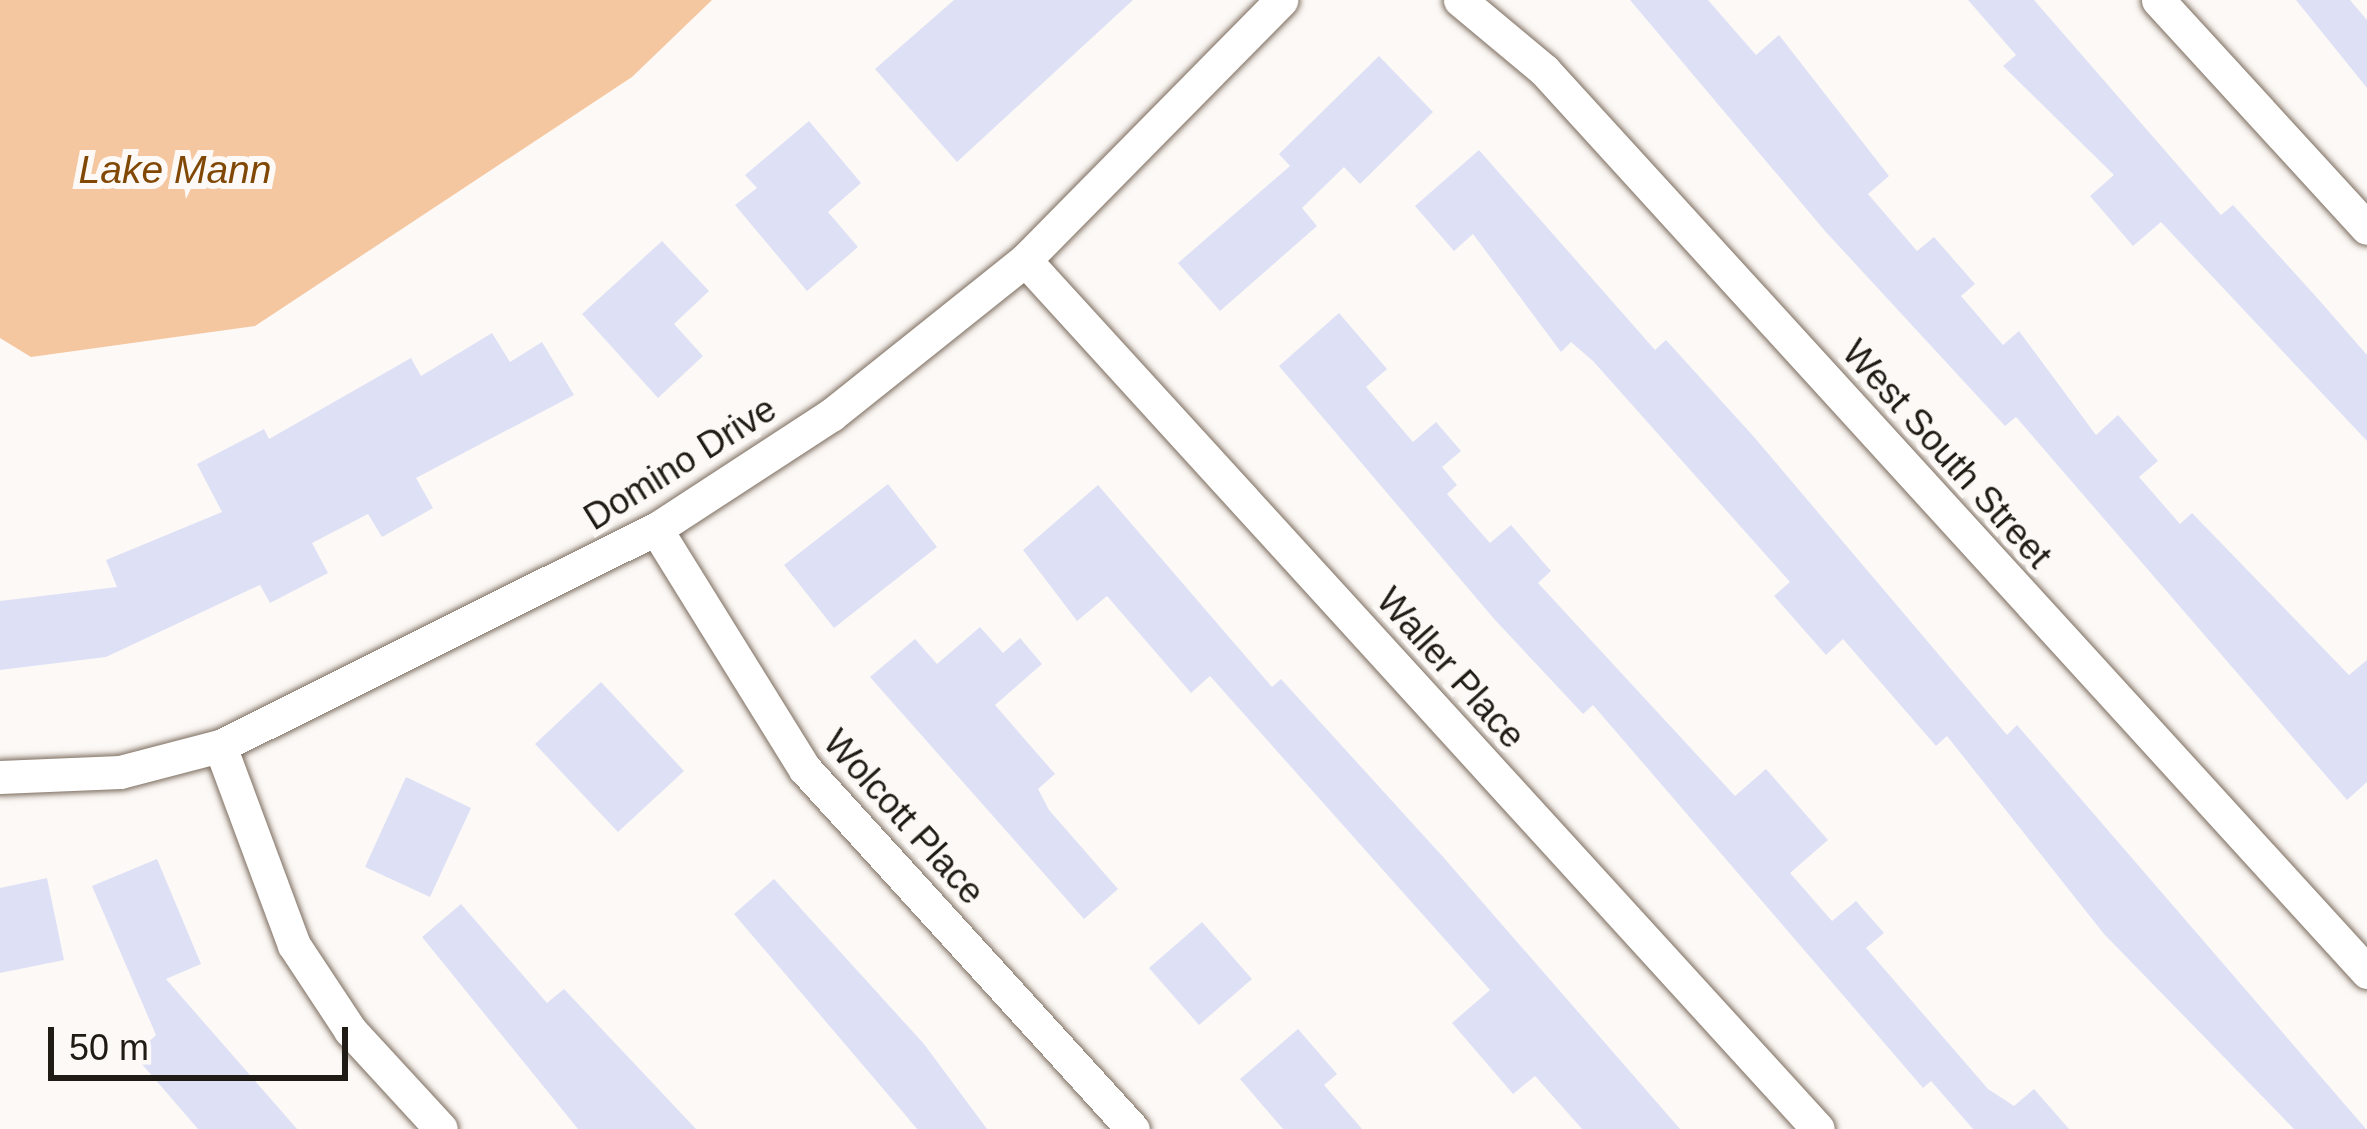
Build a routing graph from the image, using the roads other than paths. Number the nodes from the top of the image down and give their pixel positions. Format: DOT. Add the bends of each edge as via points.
graph roads {
  1 [pos="1281,0"];
  2 [pos="1460,0"];
  3 [pos="2158,0"];
  4 [pos="2367,228"];
  5 [pos="1025,260"];
  6 [pos="656,529"];
  7 [pos="220,746"];
  8 [pos="0,777"];
  9 [pos="2367,972"];
  10 [pos="441,1129"];
  11 [pos="1133,1129"];
  12 [pos="1818,1129"];
  1 -- 5 [label="street, Domino Drive"];
  2 -- 9 [label="street, West South Street" via="1544,70"];
  3 -- 4 [label="street"];
  5 -- 6 [label="street, Domino Drive" via="831,415"];
  5 -- 12 [label="street, Waller Place"];
  6 -- 7 [label="street, Domino Drive"];
  6 -- 11 [label="street, Wolcott Place" via="805,769"];
  7 -- 8 [label="street, Domino Drive" via="120,772"];
  7 -- 10 [label="street" via="294,945 350,1030"];
}
